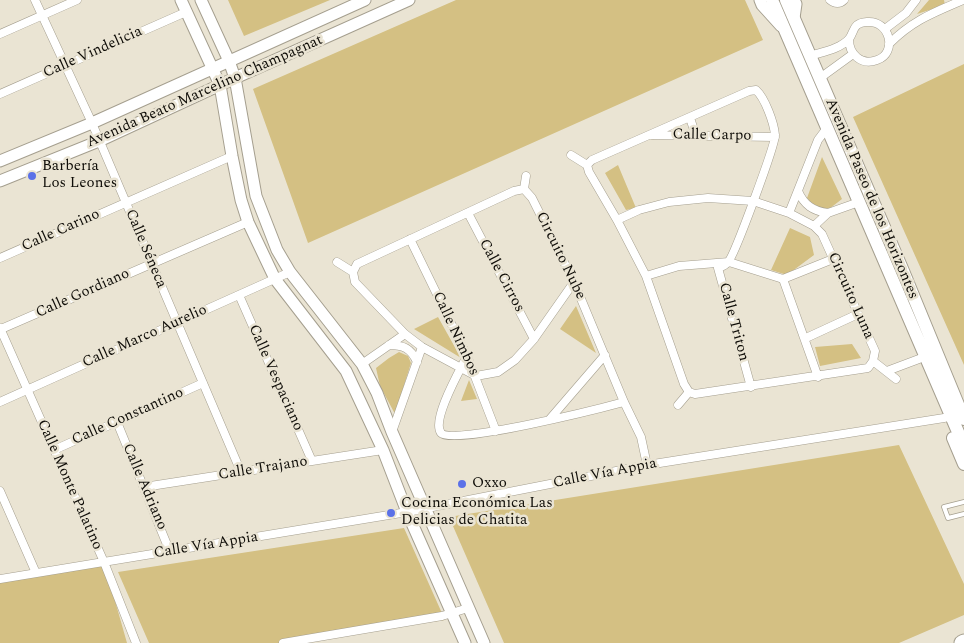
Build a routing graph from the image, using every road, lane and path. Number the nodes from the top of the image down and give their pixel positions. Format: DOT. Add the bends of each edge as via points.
graph roads {
  1 [pos="35,0"];
  2 [pos="78,0"];
  3 [pos="181,0"];
  4 [pos="201,0"];
  5 [pos="365,0"];
  6 [pos="409,0"];
  7 [pos="760,0"];
  8 [pos="772,0"];
  9 [pos="786,0"];
  10 [pos="794,0"];
  11 [pos="830,0"];
  12 [pos="844,0"];
  13 [pos="916,0"];
  14 [pos="963,0"];
  15 [pos="949,3"];
  16 [pos="186,12"];
  17 [pos="42,15"];
  18 [pos="794,18"];
  19 [pos="784,28"];
  20 [pos="885,29"];
  21 [pos="0,34"];
  22 [pos="849,39"];
  23 [pos="890,44"];
  24 [pos="853,54"];
  25 [pos="810,56"];
  26 [pos="229,61"];
  27 [pos="65,65"];
  28 [pos="214,68"];
  29 [pos="235,78"];
  30 [pos="820,78"];
  31 [pos="220,84"];
  32 [pos="0,94"];
  33 [pos="690,118"];
  34 [pos="92,123"];
  35 [pos="826,128"];
  36 [pos="650,136"];
  37 [pos="696,136"];
  38 [pos="775,137"];
  39 [pos="99,140"];
  40 [pos="571,155"];
  41 [pos="232,156"];
  42 [pos="0,161"];
  43 [pos="587,165"];
  44 [pos="526,176"];
  45 [pos="0,181"];
  46 [pos="524,189"];
  47 [pos="798,191"];
  48 [pos="753,200"];
  49 [pos="859,202"];
  50 [pos="126,203"];
  51 [pos="468,213"];
  52 [pos="789,213"];
  53 [pos="828,213"];
  54 [pos="617,220"];
  55 [pos="248,222"];
  56 [pos="814,226"];
  57 [pos="410,239"];
  58 [pos="0,258"];
  59 [pos="833,259"];
  60 [pos="337,262"];
  61 [pos="729,262"];
  62 [pos="151,264"];
  63 [pos="290,272"];
  64 [pos="353,272"];
  65 [pos="646,276"];
  66 [pos="275,279"];
  67 [pos="783,279"];
  68 [pos="574,282"];
  69 [pos="239,295"];
  70 [pos="858,314"];
  71 [pos="177,323"];
  72 [pos="0,329"];
  73 [pos="920,329"];
  74 [pos="405,334"];
  75 [pos="534,338"];
  76 [pos="806,338"];
  77 [pos="389,345"];
  78 [pos="422,347"];
  79 [pos="467,356"];
  80 [pos="605,356"];
  81 [pos="919,359"];
  82 [pos="873,361"];
  83 [pos="417,362"];
  84 [pos="362,364"];
  85 [pos="460,368"];
  86 [pos="887,371"];
  87 [pos="476,376"];
  88 [pos="818,376"];
  89 [pos="896,379"];
  90 [pos="942,381"];
  91 [pos="203,383"];
  92 [pos="750,387"];
  93 [pos="27,390"];
  94 [pos="689,392"];
  95 [pos="0,402"];
  96 [pos="624,402"];
  97 [pos="964,403"];
  98 [pos="678,405"];
  99 [pos="944,418"];
  100 [pos="964,419"];
  101 [pos="549,420"];
  102 [pos="117,422"];
  103 [pos="496,430"];
  104 [pos="392,432"];
  105 [pos="964,446"];
  106 [pos="54,450"];
  107 [pos="383,450"];
  108 [pos="312,461"];
  109 [pos="964,464"];
  110 [pos="647,465"];
  111 [pos="241,472"];
  112 [pos="144,488"];
  113 [pos="0,491"];
  114 [pos="964,502"];
  115 [pos="4,508"];
  116 [pos="425,509"];
  117 [pos="407,512"];
  118 [pos="964,514"];
  119 [pos="170,552"];
  120 [pos="104,562"];
  121 [pos="36,573"];
  122 [pos="0,579"];
  123 [pos="468,608"];
  124 [pos="453,614"];
  125 [pos="136,643"];
  126 [pos="284,643"];
  127 [pos="466,643"];
  128 [pos="484,643"];
  1 -- 17 [label="street, Calle Séneca"];
  2 -- 17 [label="street"];
  3 -- 16 [label="street"];
  4 -- 26 [label="street"];
  5 -- 26 [label="street, Avenida Beato Marcelino Champagnat"];
  6 -- 29 [label="street, Avenida Beato Marcelino Champagnat"];
  7 -- 19 [label="street, Avenida Paseo de los Horizontes"];
  8 -- 19 [label="main road, Avenida Paseo de los Horizontes"];
  9 -- 18 [label="main road, Avenida Paseo de los Horizontes"];
  10 -- 18 [label="street, Avenida Paseo de los Horizontes"];
  11 -- 12 [label="street" via="839,4"];
  13 -- 20 [label="street" via="906,13"];
  14 -- 15 [label="street"];
  15 -- 23 [label="street" via="917,21"];
  16 -- 27 [label="street, Calle Vindelicia"];
  16 -- 28 [label="street"];
  17 -- 21 [label="street"];
  17 -- 27 [label="street, Calle Séneca"];
  18 -- 25 [label="main road, Avenida Paseo de los Horizontes"];
  19 -- 35 [label="main road, Avenida Paseo de los Horizontes"];
  20 -- 22 [label="street" via="879,24 864,22 852,31"];
  20 -- 23 [label="street"];
  22 -- 24 [label="street"];
  22 -- 25 [label="street"];
  23 -- 24 [label="street" via="879,60 860,60"];
  24 -- 30 [label="street"];
  25 -- 30 [label="main road, Avenida Paseo de los Horizontes"];
  26 -- 28 [label="street, Avenida Beato Marcelino Champagnat"];
  26 -- 29 [label="street"];
  27 -- 32 [label="street, Calle Vindelicia"];
  27 -- 34 [label="street, Calle Séneca"];
  28 -- 31 [label="street"];
  28 -- 34 [label="street, Avenida Beato Marcelino Champagnat"];
  29 -- 31 [label="street, Avenida Beato Marcelino Champagnat"];
  29 -- 63 [label="street" via="256,196 277,250"];
  30 -- 73 [label="main road, Avenida Paseo de los Horizontes"];
  31 -- 39 [label="street, Avenida Beato Marcelino Champagnat"];
  31 -- 41 [label="street"];
  33 -- 36 [label="street"];
  33 -- 37 [label="street"];
  33 -- 38 [label="street" via="756,90 773,123"];
  34 -- 39 [label="street, Calle Séneca"];
  34 -- 42 [label="street, Avenida Beato Marcelino Champagnat"];
  35 -- 47 [label="street"];
  35 -- 49 [label="main road, Avenida Paseo de los Horizontes"];
  36 -- 37 [label="street, Calle Carpo"];
  36 -- 43 [label="street"];
  37 -- 38 [label="street, Calle Carpo"];
  38 -- 48 [label="street"];
  39 -- 45 [label="street, Avenida Beato Marcelino Champagnat"];
  39 -- 50 [label="street, Calle Séneca"];
  40 -- 43 [label="street"];
  41 -- 50 [label="street, Calle Carino"];
  41 -- 55 [label="street"];
  43 -- 54 [label="street"];
  44 -- 46 [label="street"];
  46 -- 51 [label="street"];
  46 -- 68 [label="street, Circuito Nube" via="532,198"];
  47 -- 52 [label="street"];
  47 -- 53 [label="street" via="809,207"];
  48 -- 52 [label="street, Circuito Luna"];
  48 -- 54 [label="street, Circuito Luna" via="708,198 669,202"];
  48 -- 61 [label="street"];
  49 -- 53 [label="street"];
  49 -- 73 [label="main road, Avenida Paseo de los Horizontes"];
  50 -- 58 [label="street, Calle Carino"];
  50 -- 62 [label="street, Calle Séneca"];
  51 -- 57 [label="street"];
  51 -- 75 [label="street, Calle Cirros"];
  52 -- 56 [label="street, Circuito Luna"];
  53 -- 56 [label="street"];
  54 -- 65 [label="street"];
  55 -- 62 [label="street, Calle Gordiano"];
  55 -- 66 [label="street"];
  56 -- 59 [label="street, Circuito Luna" via="822,234"];
  57 -- 64 [label="street" via="357,264"];
  57 -- 79 [label="street, Calle Nimbos"];
  59 -- 67 [label="street"];
  59 -- 70 [label="street, Circuito Luna"];
  60 -- 64 [label="street"];
  61 -- 65 [label="street" via="679,266"];
  61 -- 67 [label="street"];
  61 -- 92 [label="street, Calle Triton" via="718,268"];
  62 -- 71 [label="street, Calle Séneca"];
  62 -- 72 [label="street, Calle Gordiano"];
  63 -- 66 [label="street, Calle Marco Aurelio"];
  63 -- 84 [label="street"];
  64 -- 74 [label="street" via="355,282"];
  65 -- 94 [label="street"];
  66 -- 69 [label="street, Calle Marco Aurelio"];
  66 -- 107 [label="street" via="346,371"];
  67 -- 76 [label="street"];
  68 -- 75 [label="street"];
  68 -- 80 [label="street, Circuito Nube"];
  69 -- 71 [label="street, Calle Marco Aurelio"];
  69 -- 108 [label="street, Calle Vespaciano"];
  70 -- 76 [label="street"];
  70 -- 82 [label="street, Circuito Luna" via="875,351"];
  71 -- 91 [label="street, Calle Séneca"];
  71 -- 93 [label="street, Calle Marco Aurelio"];
  72 -- 93 [label="street, Calle Monte Palatino"];
  73 -- 81 [label="main road"];
  73 -- 90 [label="main road, Avenida Paseo de los Horizontes"];
  73 -- 97 [label="main road" via="943,353"];
  74 -- 77 [label="street"];
  74 -- 78 [label="street"];
  75 -- 87 [label="street" via="504,369"];
  76 -- 88 [label="street"];
  77 -- 83 [label="street" via="408,348"];
  77 -- 84 [label="street"];
  78 -- 83 [label="street"];
  78 -- 85 [label="street"];
  79 -- 85 [label="street"];
  79 -- 87 [label="street, Calle Nimbos"];
  80 -- 96 [label="street, Circuito Nube"];
  80 -- 101 [label="street"];
  81 -- 86 [label="street"];
  81 -- 99 [label="main road"];
  82 -- 86 [label="street"];
  82 -- 88 [label="street, Circuito Luna" via="868,368"];
  83 -- 104 [label="street"];
  84 -- 104 [label="street"];
  85 -- 87 [label="street"];
  85 -- 103 [label="street" via="440,415 438,426 442,438"];
  86 -- 89 [label="street"];
  87 -- 103 [label="street, Calle Nimbos"];
  88 -- 92 [label="street, Circuito Luna"];
  90 -- 100 [label="main road"];
  90 -- 105 [label="main road"];
  91 -- 102 [label="street, Calle Constantino"];
  91 -- 111 [label="street, Calle Séneca"];
  92 -- 94 [label="street, Circuito Luna"];
  93 -- 95 [label="street, Calle Marco Aurelio"];
  93 -- 106 [label="street, Calle Monte Palatino"];
  94 -- 98 [label="street"];
  96 -- 101 [label="street"];
  96 -- 110 [label="street, Circuito Nube" via="641,437"];
  99 -- 109 [label="main road"];
  99 -- 110 [label="street, Calle Vía Appia"];
  101 -- 103 [label="street"];
  102 -- 106 [label="street, Calle Constantino"];
  102 -- 112 [label="street, Calle Adriano"];
  104 -- 116 [label="street"];
  106 -- 120 [label="street, Calle Monte Palatino"];
  107 -- 108 [label="street, Calle Trajano"];
  107 -- 117 [label="street"];
  108 -- 111 [label="street, Calle Trajano"];
  110 -- 116 [label="street, Calle Vía Appia"];
  111 -- 112 [label="street, Calle Trajano"];
  112 -- 119 [label="street, Calle Adriano"];
  113 -- 115 [label="street"];
  114 -- 118 [label="lane" via="944,507 948,518"];
  115 -- 121 [label="street"];
  116 -- 117 [label="street, Calle Vía Appia"];
  116 -- 123 [label="street"];
  117 -- 119 [label="street, Calle Vía Appia"];
  117 -- 124 [label="street"];
  119 -- 120 [label="street, Calle Vía Appia"];
  120 -- 121 [label="street, Calle Vía Appia"];
  120 -- 125 [label="street, Calle Monte Palatino"];
  121 -- 122 [label="street, Calle Vía Appia"];
  123 -- 124 [label="street"];
  123 -- 128 [label="street"];
  124 -- 126 [label="street"];
  124 -- 127 [label="street"];
}
